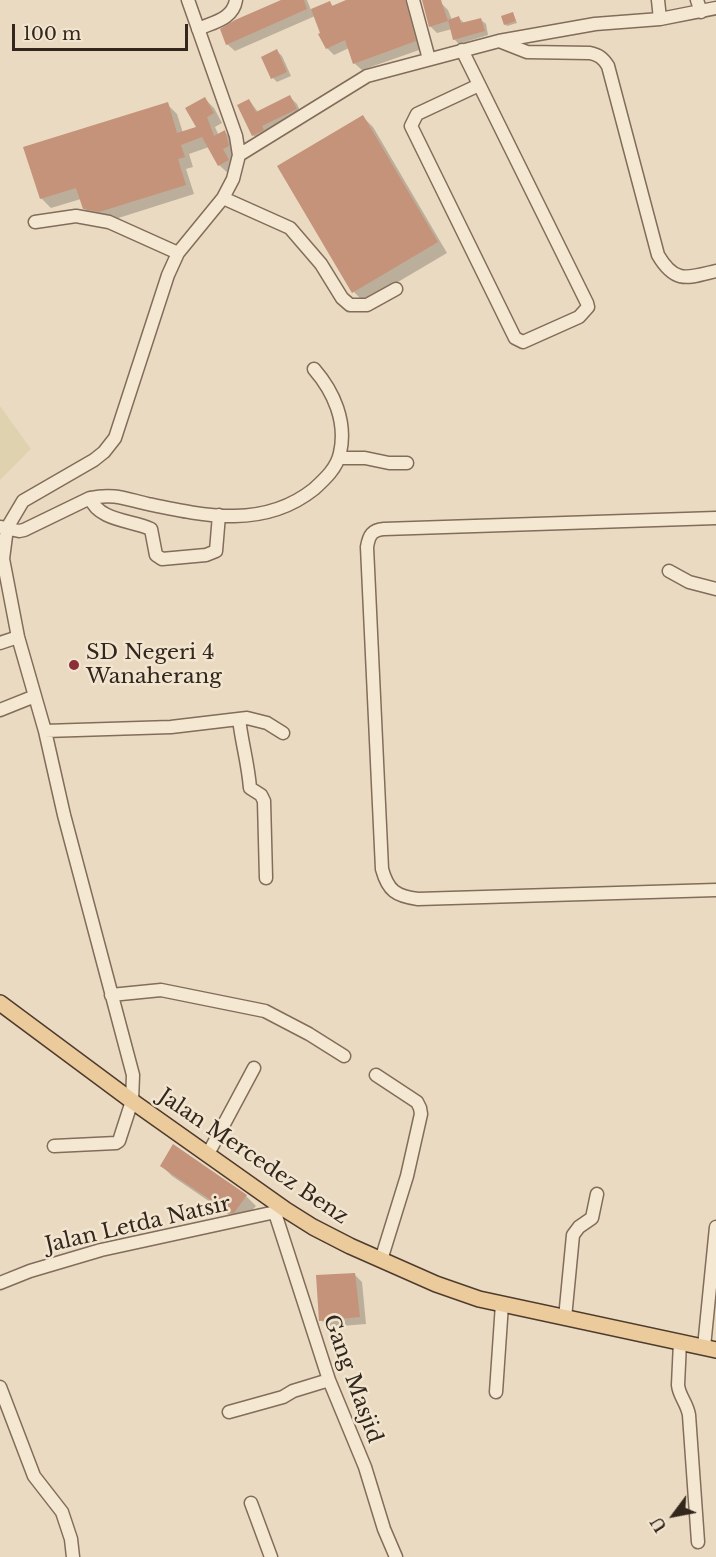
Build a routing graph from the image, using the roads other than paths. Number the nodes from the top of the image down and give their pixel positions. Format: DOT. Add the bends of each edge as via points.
graph roads {
  1 [pos="188,0"];
  2 [pos="236,0"];
  3 [pos="413,0"];
  4 [pos="658,0"];
  5 [pos="699,6"];
  6 [pos="716,8"];
  7 [pos="660,19"];
  8 [pos="198,29"];
  9 [pos="499,41"];
  10 [pos="462,50"];
  11 [pos="429,59"];
  12 [pos="478,85"];
  13 [pos="239,155"];
  14 [pos="223,198"];
  15 [pos="34,222"];
  16 [pos="178,253"];
  17 [pos="716,271"];
  18 [pos="396,288"];
  19 [pos="314,369"];
  20 [pos="339,458"];
  21 [pos="406,463"];
  22 [pos="90,498"];
  23 [pos="219,515"];
  24 [pos="716,518"];
  25 [pos="3,528"];
  26 [pos="669,571"];
  27 [pos="716,589"];
  28 [pos="18,637"];
  29 [pos="0,643"];
  30 [pos="35,696"];
  31 [pos="0,710"];
  32 [pos="239,719"];
  33 [pos="45,731"];
  34 [pos="283,733"];
  35 [pos="266,878"];
  36 [pos="716,890"];
  37 [pos="111,995"];
  38 [pos="0,1003"];
  39 [pos="344,1056"];
  40 [pos="254,1068"];
  41 [pos="376,1075"];
  42 [pos="132,1101"];
  43 [pos="54,1146"];
  44 [pos="208,1154"];
  45 [pos="597,1194"];
  46 [pos="280,1211"];
  47 [pos="716,1227"];
  48 [pos="381,1260"];
  49 [pos="0,1283"];
  50 [pos="501,1304"];
  51 [pos="565,1318"];
  52 [pos="680,1342"];
  53 [pos="710,1349"];
  54 [pos="329,1380"];
  55 [pos="0,1387"];
  56 [pos="496,1392"];
  57 [pos="229,1412"];
  58 [pos="251,1503"];
  59 [pos="698,1542"];
  60 [pos="74,1557"];
  61 [pos="271,1557"];
  62 [pos="396,1557"];
  1 -- 8 [label="street"];
  2 -- 8 [label="street" via="227,17"];
  3 -- 11 [label="street"];
  4 -- 7 [label="street"];
  5 -- 6 [label="street"];
  5 -- 7 [label="street"];
  7 -- 9 [label="street" via="595,24"];
  8 -- 13 [label="street" via="236,136"];
  9 -- 10 [label="street"];
  9 -- 17 [label="street" via="526,52 590,53 604,60 658,255 673,275 684,278"];
  10 -- 11 [label="street"];
  10 -- 12 [label="street"];
  11 -- 13 [label="street" via="367,76"];
  12 -- 12 [label="street" via="417,114 411,126 515,338 523,342 579,317 588,308"];
  13 -- 14 [label="street"];
  14 -- 16 [label="street"];
  14 -- 18 [label="street" via="290,228 350,305 367,305"];
  15 -- 16 [label="street" via="76,216 109,222"];
  16 -- 25 [label="street" via="111,446 23,501"];
  19 -- 20 [label="street" via="335,399 342,434"];
  20 -- 21 [label="street"];
  20 -- 23 [label="street" via="324,480 286,507 258,514"];
  22 -- 23 [label="street" via="123,496 147,504"];
  22 -- 23 [label="street" via="102,512 151,529 156,555 162,559 206,555 216,550"];
  22 -- 25 [label="street" via="24,530"];
  24 -- 36 [label="street" via="384,529 372,533 367,547 382,869 386,882 398,895 418,899"];
  25 -- 28 [label="street" via="3,559"];
  26 -- 27 [label="street" via="689,582"];
  28 -- 29 [label="street"];
  28 -- 30 [label="street"];
  30 -- 31 [label="street"];
  30 -- 33 [label="street"];
  32 -- 33 [label="street" via="171,727"];
  32 -- 34 [label="street" via="252,718"];
  32 -- 35 [label="street" via="250,788 264,801"];
  33 -- 37 [label="street"];
  37 -- 39 [label="street" via="161,990 265,1011"];
  37 -- 42 [label="street" via="133,1075"];
  38 -- 42 [label="main road, Jalan Mercedez Benz"];
  40 -- 44 [label="street"];
  41 -- 48 [label="street" via="417,1102 421,1114"];
  42 -- 43 [label="street" via="118,1143"];
  42 -- 44 [label="main road, Jalan Mercedez Benz"];
  44 -- 46 [label="main road, Jalan Mercedez Benz"];
  45 -- 51 [label="street" via="592,1218 573,1235"];
  46 -- 48 [label="main road, Jalan Mercedez Benz"];
  46 -- 49 [label="street, Jalan Letda Natsir" via="101,1250"];
  46 -- 54 [label="street, Gang Masjid"];
  47 -- 53 [label="street"];
  48 -- 50 [label="main road, Jalan Mercedez Benz"];
  50 -- 51 [label="main road, Jalan Mercedez Benz"];
  50 -- 56 [label="street"];
  51 -- 52 [label="main road, Jalan Mercedez Benz"];
  52 -- 53 [label="main road, Jalan Mercedez Benz"];
  52 -- 59 [label="street" via="678,1391 689,1415"];
  54 -- 57 [label="street"];
  54 -- 62 [label="street, Gang Masjid"];
  55 -- 60 [label="street" via="34,1476 62,1512"];
  58 -- 61 [label="street"];
}
